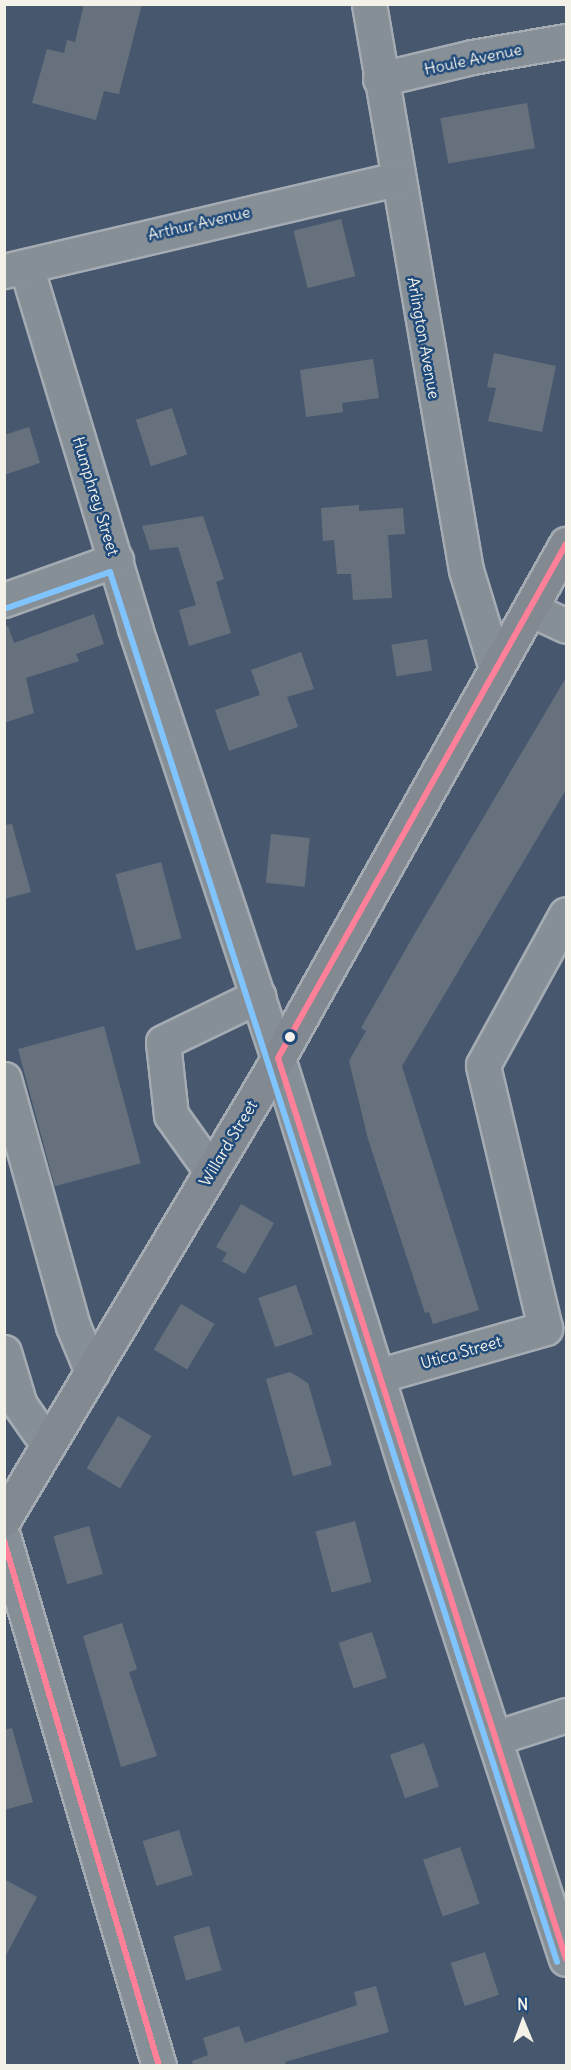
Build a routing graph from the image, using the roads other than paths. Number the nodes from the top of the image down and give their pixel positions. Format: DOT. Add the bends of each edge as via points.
graph roads {
  1 [pos="369,4"];
  2 [pos="567,41"];
  3 [pos="381,80"];
  4 [pos="396,179"];
  5 [pos="15,268"];
  6 [pos="567,544"];
  7 [pos="116,560"];
  8 [pos="4,600"];
  9 [pos="530,609"];
  10 [pos="567,626"];
  11 [pos="496,669"];
  12 [pos="567,914"];
  13 [pos="258,996"];
  14 [pos="278,1058"];
  15 [pos="4,1079"];
  16 [pos="211,1171"];
  17 [pos="4,1352"];
  18 [pos="92,1372"];
  19 [pos="377,1376"];
  20 [pos="48,1445"];
  21 [pos="4,1519"];
  22 [pos="4,1539"];
  23 [pos="567,1715"];
  24 [pos="495,1738"];
  25 [pos="567,1959"];
  26 [pos="159,2066"];
  1 -- 3 [label="street, Arlington Avenue"];
  2 -- 3 [label="street, Houle Avenue" via="472,57"];
  3 -- 4 [label="street, Arlington Avenue"];
  4 -- 5 [label="street, Arthur Avenue"];
  4 -- 11 [label="street, Arlington Avenue" via="466,570"];
  5 -- 7 [label="street, Humphrey Street"];
  6 -- 9 [label="main road, Willard Street"];
  7 -- 8 [label="street"];
  7 -- 13 [label="street, Humphrey Street"];
  9 -- 10 [label="street"];
  9 -- 11 [label="main road, Willard Street"];
  11 -- 14 [label="main road, Willard Street"];
  12 -- 19 [label="street, Utica Street" via="483,1065 545,1328"];
  13 -- 14 [label="street, Humphrey Street"];
  13 -- 16 [label="street" via="163,1042 171,1115"];
  14 -- 16 [label="main road, Willard Street"];
  14 -- 19 [label="street, Humphrey Street"];
  15 -- 18 [label="street" via="73,1326"];
  16 -- 18 [label="main road, Willard Street"];
  17 -- 20 [label="street" via="20,1405"];
  18 -- 20 [label="main road, Willard Street"];
  19 -- 24 [label="street, Humphrey Street"];
  20 -- 21 [label="main road, Willard Street"];
  22 -- 26 [label="street" via="98,1845"];
  23 -- 24 [label="street"];
  24 -- 25 [label="street, Humphrey Street"];
}
